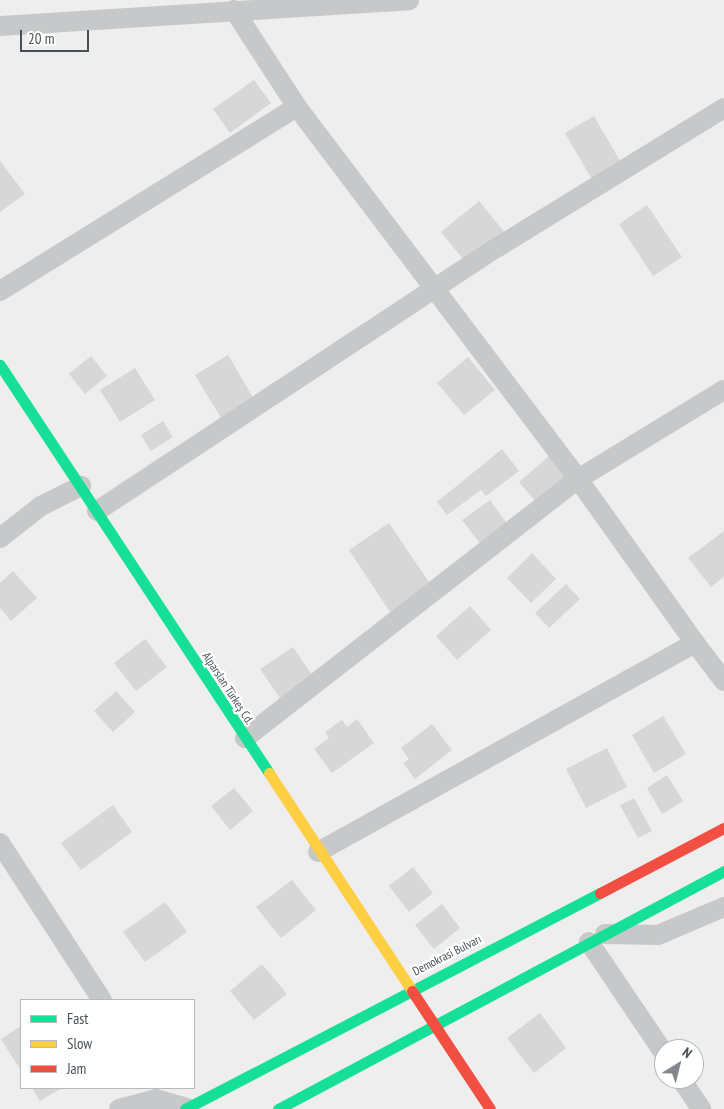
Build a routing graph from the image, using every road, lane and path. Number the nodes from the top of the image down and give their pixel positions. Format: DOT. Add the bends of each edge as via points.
graph roads {
  1 [pos="409,0"];
  2 [pos="234,10"];
  3 [pos="0,26"];
  4 [pos="297,107"];
  5 [pos="724,108"];
  6 [pos="0,291"];
  7 [pos="434,291"];
  8 [pos="0,365"];
  9 [pos="724,390"];
  10 [pos="578,479"];
  11 [pos="81,486"];
  12 [pos="97,511"];
  13 [pos="0,538"];
  14 [pos="695,643"];
  15 [pos="724,681"];
  16 [pos="245,738"];
  17 [pos="724,828"];
  18 [pos="0,843"];
  19 [pos="318,852"];
  20 [pos="724,871"];
  21 [pos="724,907"];
  22 [pos="597,938"];
  23 [pos="411,989"];
  24 [pos="101,999"];
  25 [pos="434,1025"];
  26 [pos="655,1039"];
  27 [pos="688,1089"];
  28 [pos="154,1093"];
  29 [pos="186,1108"];
  30 [pos="119,1109"];
  31 [pos="278,1109"];
  32 [pos="490,1109"];
  33 [pos="701,1109"];
  1 -- 2 [label="street"];
  2 -- 3 [label="street"];
  2 -- 4 [label="street"];
  4 -- 6 [label="street"];
  4 -- 7 [label="street"];
  5 -- 7 [label="street"];
  7 -- 10 [label="street"];
  7 -- 12 [label="street"];
  8 -- 11 [label="main road, Alparslan Türkeş Cd."];
  9 -- 10 [label="street"];
  10 -- 14 [label="street"];
  10 -- 16 [label="street"];
  11 -- 12 [label="main road, Alparslan Türkeş Cd."];
  11 -- 13 [label="street" via="41,506"];
  12 -- 16 [label="main road, Alparslan Türkeş Cd."];
  14 -- 15 [label="street"];
  14 -- 19 [label="street"];
  16 -- 19 [label="main road, Alparslan Türkeş Cd."];
  17 -- 23 [label="main road, Demokrasi Bulvarı"];
  18 -- 24 [label="street"];
  19 -- 23 [label="main road, Alparslan Türkeş Cd."];
  20 -- 22 [label="main road"];
  21 -- 22 [label="street" via="658,935"];
  22 -- 25 [label="main road"];
  22 -- 26 [label="street"];
  23 -- 25 [label="main road, Alparslan Türkeş Cd."];
  23 -- 29 [label="main road, Demokrasi Bulvarı"];
  25 -- 31 [label="main road"];
  25 -- 32 [label="main road, Alparslan Türkeş Cd."];
  27 -- 33 [label="street"];
  28 -- 29 [label="street"];
  28 -- 30 [label="street"];
}
